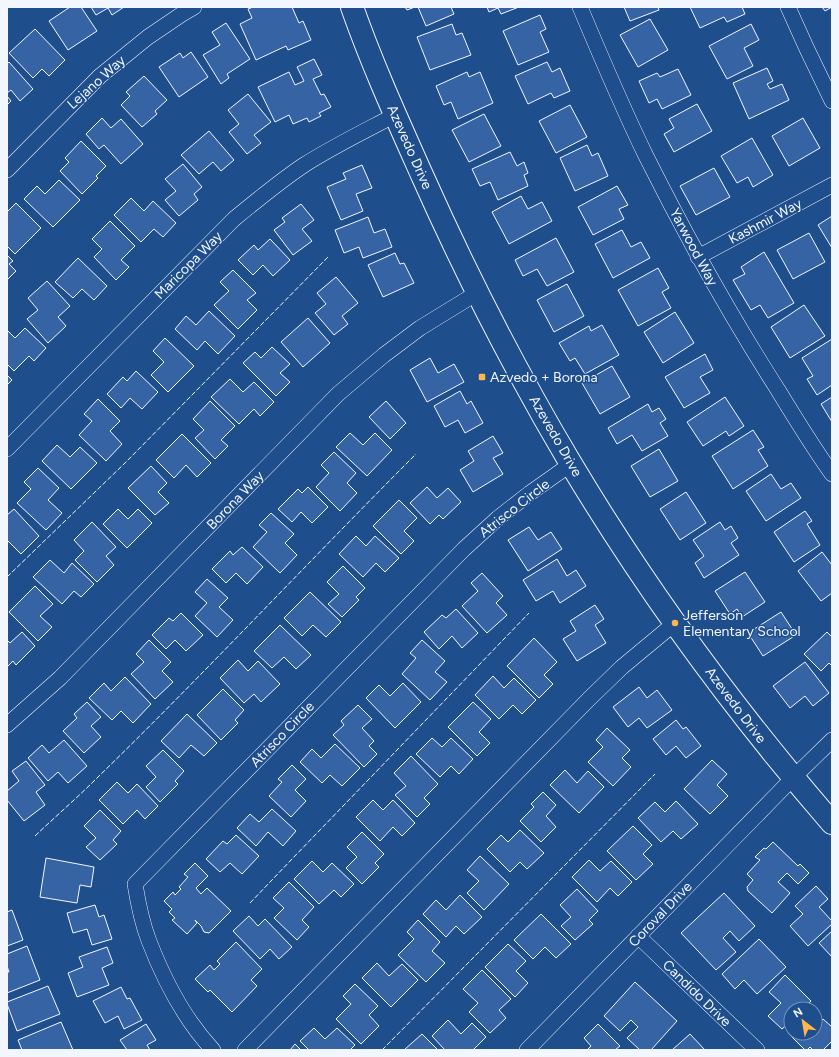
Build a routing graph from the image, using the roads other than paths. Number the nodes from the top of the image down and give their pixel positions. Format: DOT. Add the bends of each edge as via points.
graph roads {
  1 [pos="194,7"];
  2 [pos="352,7"];
  3 [pos="580,7"];
  4 [pos="788,7"];
  5 [pos="832,101"];
  6 [pos="395,115"];
  7 [pos="7,170"];
  8 [pos="832,185"];
  9 [pos="698,256"];
  10 [pos="477,293"];
  11 [pos="7,449"];
  12 [pos="571,464"];
  13 [pos="832,474"];
  14 [pos="675,623"];
  15 [pos="7,725"];
  16 [pos="832,740"];
  17 [pos="793,778"];
  18 [pos="832,823"];
  19 [pos="638,936"];
  20 [pos="213,1050"];
  21 [pos="245,1050"];
  22 [pos="527,1050"];
  23 [pos="756,1050"];
  1 -- 7 [label="street, Lejano Way" via="148,37 100,76"];
  2 -- 6 [label="street, Azevedo Drive"];
  3 -- 9 [label="street, Yarwood Way" via="646,156"];
  4 -- 5 [label="street"];
  6 -- 10 [label="street, Azevedo Drive"];
  6 -- 11 [label="street, Maricopa Way" via="303,165 234,219"];
  8 -- 9 [label="street, Kashmir Way"];
  9 -- 13 [label="street, Yarwood Way" via="749,345"];
  10 -- 12 [label="street, Azevedo Drive"];
  10 -- 15 [label="street, Borona Way" via="420,328 338,394 60,678"];
  12 -- 14 [label="street, Azevedo Drive"];
  12 -- 20 [label="street, Atrisco Circle" via="498,518 464,549 135,884 148,940 169,988 187,1017"];
  14 -- 17 [label="street, Azevedo Drive" via="746,720"];
  14 -- 21 [label="street" via="622,667 589,699"];
  16 -- 17 [label="street"];
  17 -- 18 [label="street, Azevedo Drive"];
  17 -- 19 [label="street, Coroval Drive"];
  19 -- 22 [label="street, Coroval Drive"];
  19 -- 23 [label="street, Candido Drive"];
}
